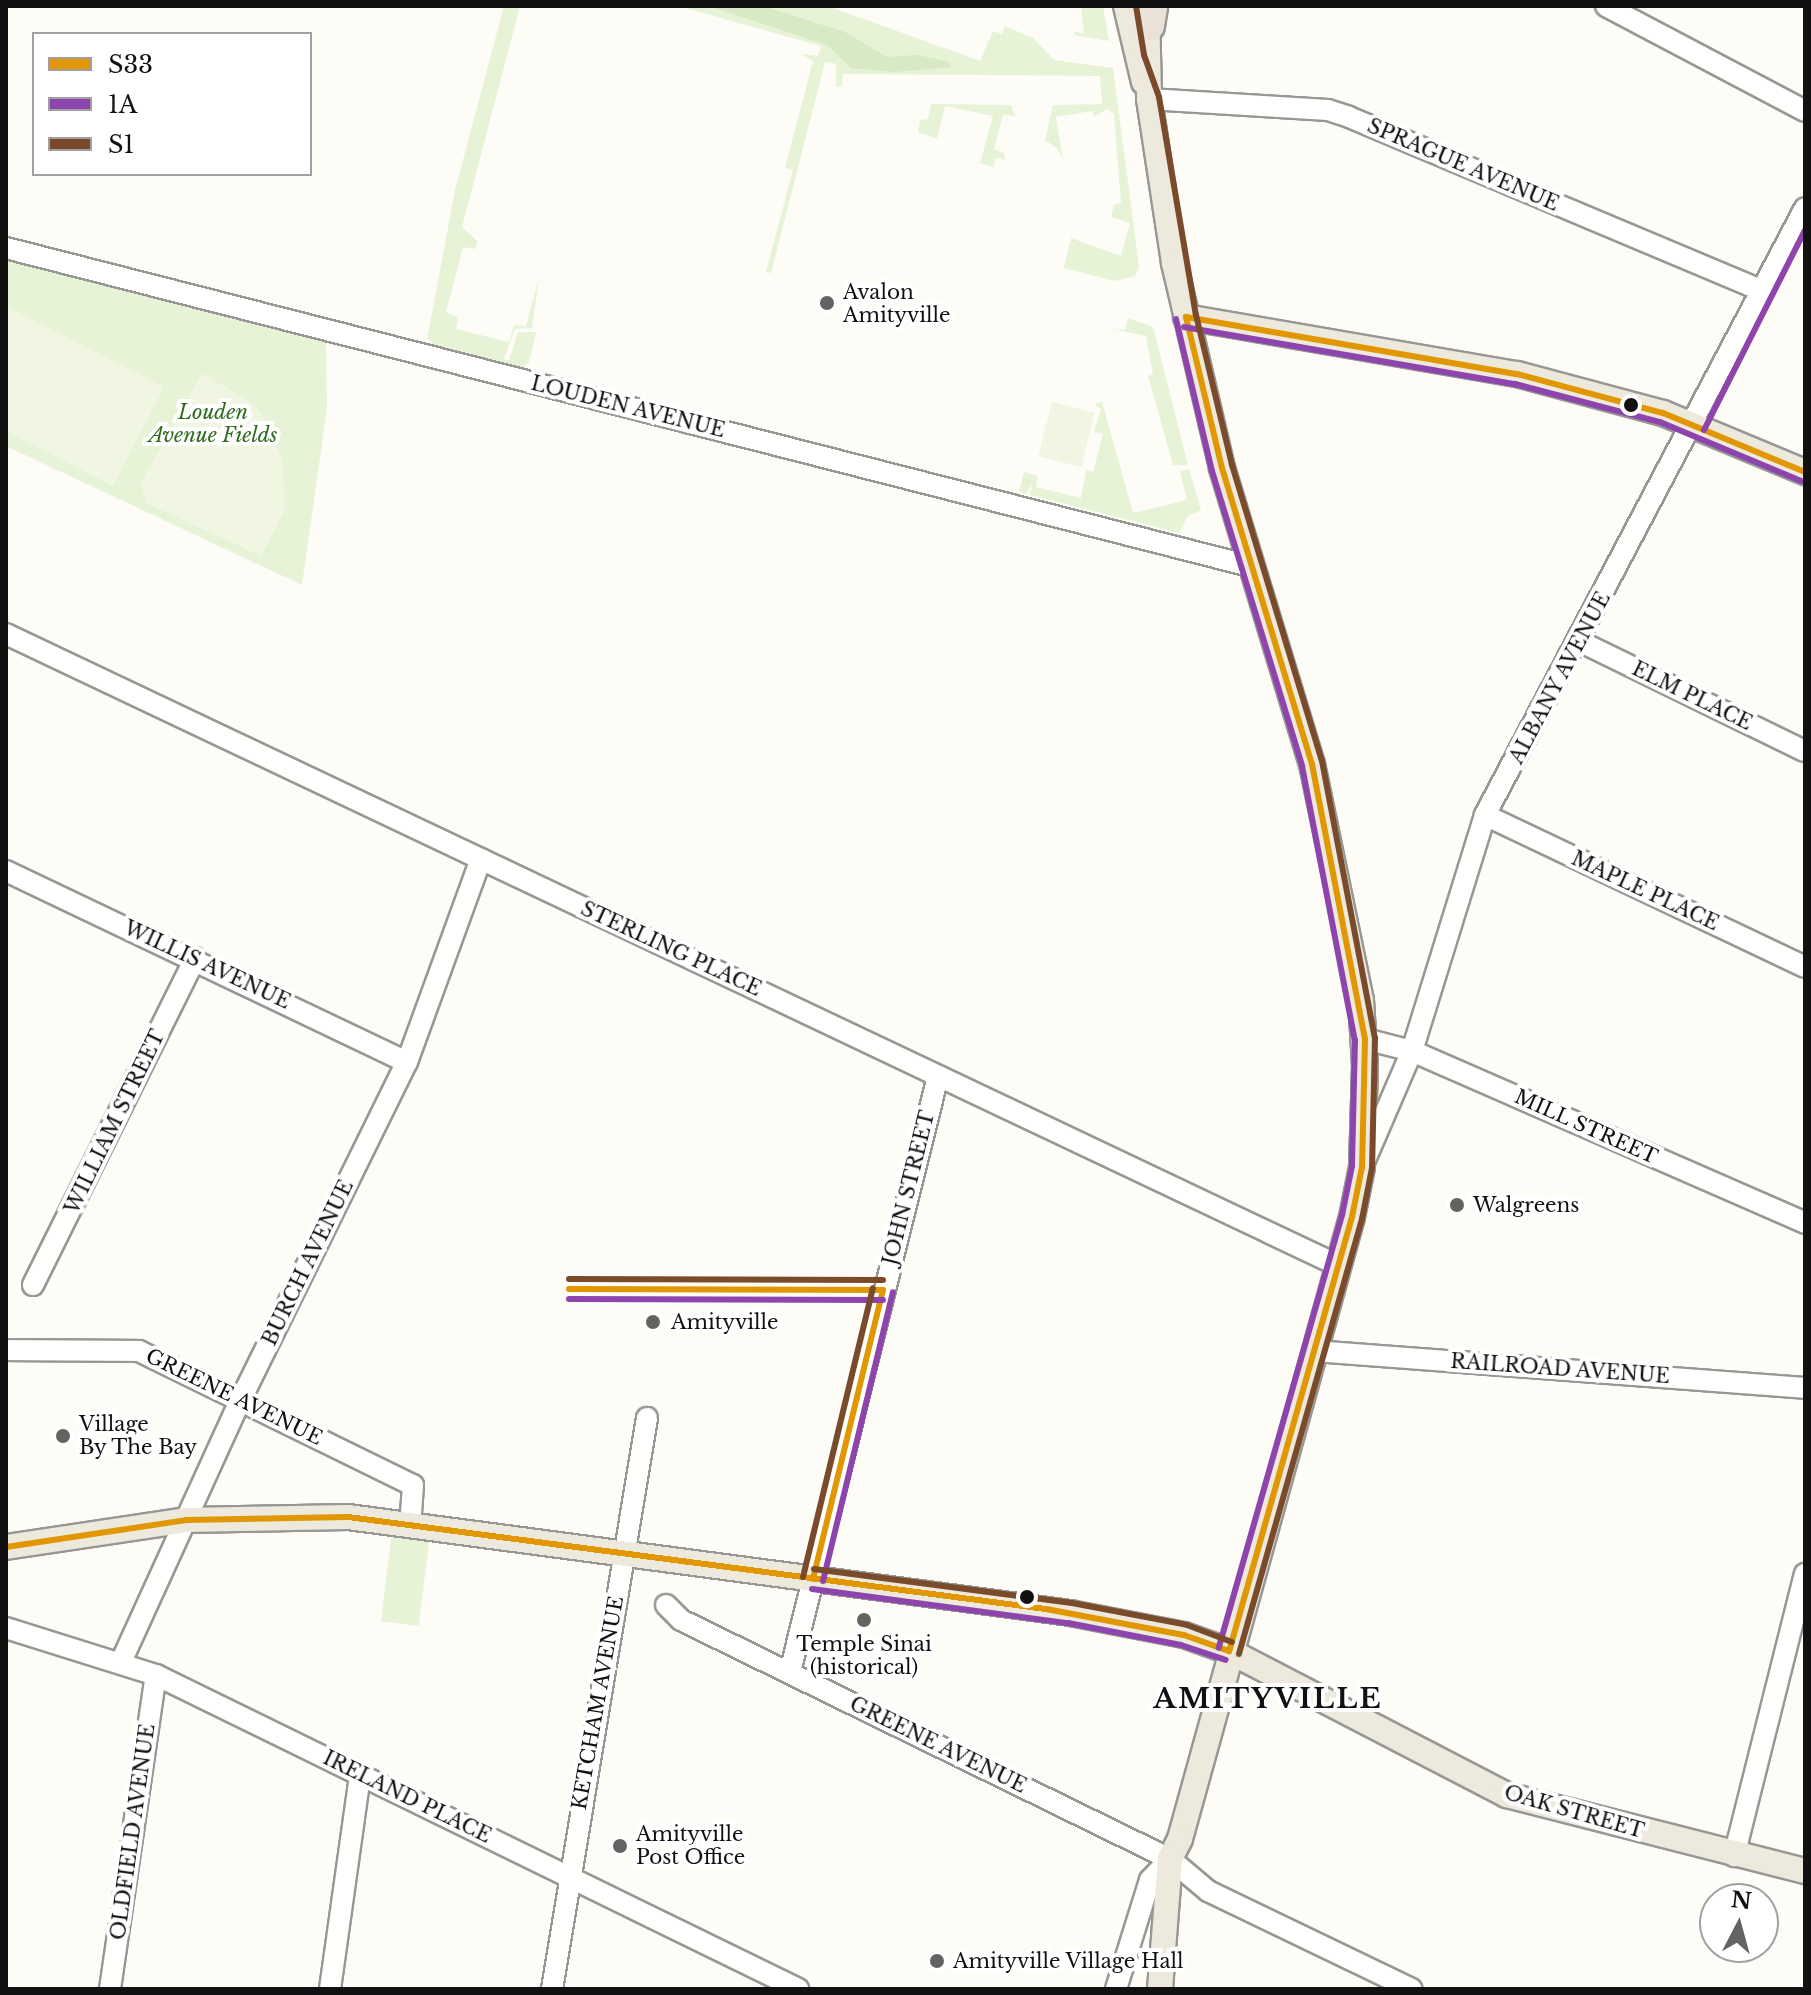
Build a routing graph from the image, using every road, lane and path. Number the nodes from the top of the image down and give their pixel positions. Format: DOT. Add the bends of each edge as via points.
graph roads {
  1 [pos="1126,6"];
  2 [pos="1606,6"];
  3 [pos="1150,13"];
  4 [pos="1149,99"];
  5 [pos="1805,111"];
  6 [pos="1805,208"];
  7 [pos="6,248"];
  8 [pos="1762,291"];
  9 [pos="1186,317"];
  10 [pos="1695,425"];
  11 [pos="1805,472"];
  12 [pos="1250,566"];
  13 [pos="6,634"];
  14 [pos="1579,641"];
  15 [pos="1805,751"];
  16 [pos="1485,815"];
  17 [pos="481,859"];
  18 [pos="6,871"];
  19 [pos="195,958"];
  20 [pos="1805,967"];
  21 [pos="1365,1039"];
  22 [pos="1412,1051"];
  23 [pos="407,1062"];
  24 [pos="938,1076"];
  25 [pos="1362,1167"];
  26 [pos="1805,1223"];
  27 [pos="1337,1265"];
  28 [pos="33,1285"];
  29 [pos="6,1350"];
  30 [pos="1314,1351"];
  31 [pos="1805,1388"];
  32 [pos="241,1399"];
  33 [pos="647,1418"];
  34 [pos="186,1520"];
  35 [pos="410,1524"];
  36 [pos="6,1547"];
  37 [pos="626,1551"];
  38 [pos="1805,1574"];
  39 [pos="813,1579"];
  40 [pos="666,1605"];
  41 [pos="6,1628"];
  42 [pos="1229,1651"];
  43 [pos="121,1662"];
  44 [pos="790,1672"];
  45 [pos="156,1675"];
  46 [pos="360,1775"];
  47 [pos="1734,1856"];
  48 [pos="1170,1859"];
  49 [pos="1805,1871"];
  50 [pos="568,1876"];
  51 [pos="110,1989"];
  52 [pos="330,1989"];
  53 [pos="552,1989"];
  54 [pos="798,1989"];
  55 [pos="1116,1989"];
  56 [pos="1160,1989"];
  57 [pos="1412,1989"];
  1 -- 4 [label="main road" via="1134,57"];
  2 -- 5 [label="street"];
  3 -- 4 [label="main road"];
  4 -- 8 [label="street, SPRAGUE AVENUE" via="1328,110"];
  4 -- 9 [label="main road"];
  6 -- 8 [label="street, ALBANY AVENUE"];
  7 -- 12 [label="street, LOUDEN AVENUE"];
  8 -- 10 [label="street, ALBANY AVENUE"];
  9 -- 10 [label="main road" via="1492,368"];
  9 -- 12 [label="main road"];
  10 -- 11 [label="main road"];
  10 -- 14 [label="street, ALBANY AVENUE"];
  12 -- 21 [label="main road" via="1312,764"];
  13 -- 17 [label="street, STERLING PLACE"];
  14 -- 15 [label="street, ELM PLACE"];
  14 -- 16 [label="street, ALBANY AVENUE"];
  16 -- 20 [label="street, MAPLE PLACE"];
  16 -- 22 [label="street, ALBANY AVENUE"];
  17 -- 23 [label="street, BURCH AVENUE"];
  17 -- 24 [label="street, STERLING PLACE"];
  18 -- 19 [label="street, WILLIS AVENUE"];
  19 -- 23 [label="street, WILLIS AVENUE"];
  19 -- 28 [label="street, WILLIAM STREET"];
  21 -- 22 [label="street, MILL STREET"];
  21 -- 25 [label="main road"];
  22 -- 25 [label="street, ALBANY AVENUE"];
  22 -- 26 [label="street, MILL STREET"];
  23 -- 32 [label="street, BURCH AVENUE"];
  24 -- 27 [label="street, STERLING PLACE"];
  24 -- 39 [label="street, JOHN STREET"];
  25 -- 27 [label="main road"];
  27 -- 30 [label="main road"];
  29 -- 32 [label="street, GREENE AVENUE" via="139,1351"];
  30 -- 31 [label="street, RAILROAD AVENUE"];
  30 -- 42 [label="main road"];
  32 -- 34 [label="street, BURCH AVENUE"];
  32 -- 35 [label="street, GREENE AVENUE" via="413,1485"];
  33 -- 37 [label="street, KETCHAM AVENUE"];
  34 -- 35 [label="main road, OAK STREET" via="348,1517"];
  34 -- 36 [label="main road, OAK STREET"];
  34 -- 43 [label="street, BURCH AVENUE"];
  35 -- 37 [label="main road, OAK STREET"];
  37 -- 39 [label="main road, OAK STREET"];
  37 -- 50 [label="street, KETCHAM AVENUE"];
  38 -- 47 [label="street"];
  39 -- 42 [label="main road, OAK STREET" via="1070,1613 1184,1635"];
  39 -- 44 [label="street, JOHN STREET"];
  40 -- 44 [label="street, GREENE AVENUE" via="681,1620"];
  41 -- 43 [label="street, IRELAND PLACE"];
  42 -- 47 [label="main road, OAK STREET" via="1507,1795"];
  42 -- 48 [label="main road" via="1180,1839"];
  43 -- 45 [label="street, IRELAND PLACE"];
  44 -- 48 [label="street, GREENE AVENUE"];
  45 -- 46 [label="street, IRELAND PLACE"];
  45 -- 51 [label="street, OLDFIELD AVENUE"];
  46 -- 50 [label="street, IRELAND PLACE"];
  46 -- 52 [label="street"];
  47 -- 49 [label="main road, OAK STREET"];
  48 -- 55 [label="street" via="1150,1880"];
  48 -- 56 [label="main road"];
  48 -- 57 [label="street, GREENE AVENUE" via="1208,1891"];
  50 -- 53 [label="street, KETCHAM AVENUE"];
  50 -- 54 [label="street, IRELAND PLACE"];
}
